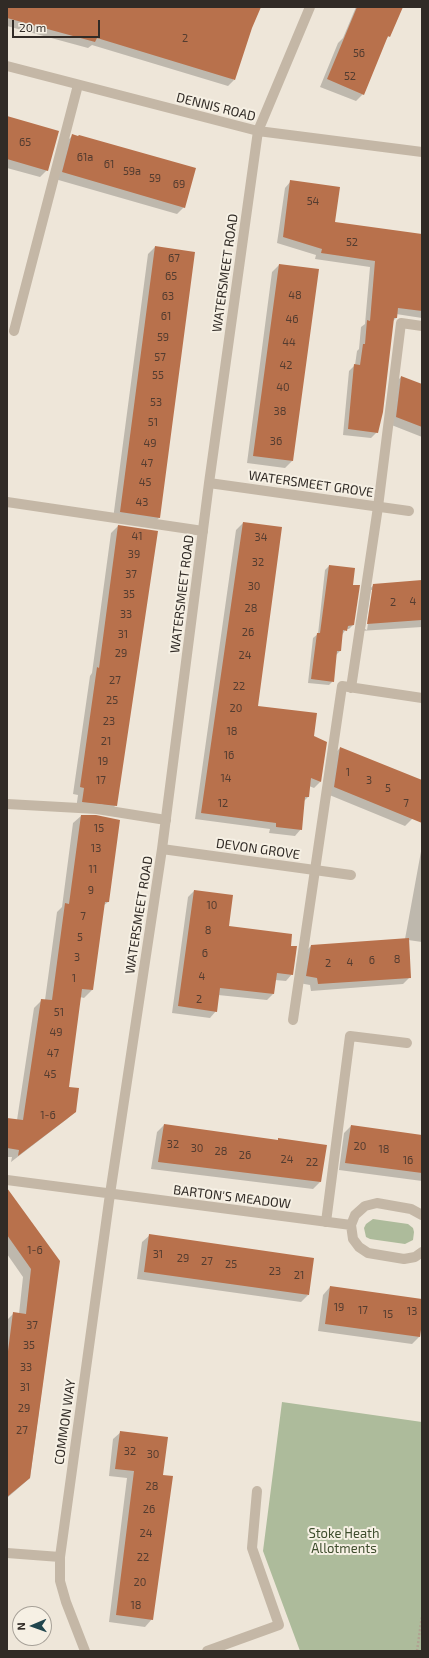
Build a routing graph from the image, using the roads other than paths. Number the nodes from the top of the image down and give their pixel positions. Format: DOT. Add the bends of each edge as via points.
graph roads {
  1 [pos="310,7"];
  2 [pos="7,66"];
  3 [pos="78,85"];
  4 [pos="258,131"];
  5 [pos="422,152"];
  6 [pos="422,326"];
  7 [pos="14,331"];
  8 [pos="209,483"];
  9 [pos="7,502"];
  10 [pos="378,507"];
  11 [pos="409,511"];
  12 [pos="203,531"];
  13 [pos="351,688"];
  14 [pos="422,698"];
  15 [pos="7,804"];
  16 [pos="166,820"];
  17 [pos="162,849"];
  18 [pos="314,870"];
  19 [pos="351,875"];
  20 [pos="293,1020"];
  21 [pos="407,1043"];
  22 [pos="7,1180"];
  23 [pos="110,1194"];
  24 [pos="422,1215"];
  25 [pos="326,1222"];
  26 [pos="351,1225"];
  27 [pos="422,1252"];
  28 [pos="257,1491"];
  29 [pos="7,1553"];
  30 [pos="60,1557"];
  31 [pos="85,1651"];
  32 [pos="207,1651"];
  1 -- 4 [label="street, WATERSMEET ROAD"];
  2 -- 3 [label="street, DENNIS ROAD"];
  3 -- 4 [label="street, DENNIS ROAD"];
  3 -- 7 [label="street"];
  4 -- 5 [label="street, DENNIS ROAD"];
  4 -- 8 [label="street, WATERSMEET ROAD"];
  6 -- 10 [label="street" via="401,323"];
  8 -- 10 [label="street, WATERSMEET GROVE"];
  8 -- 12 [label="street, WATERSMEET ROAD"];
  9 -- 12 [label="street"];
  10 -- 11 [label="street, WATERSMEET GROVE"];
  10 -- 13 [label="street"];
  12 -- 16 [label="street, WATERSMEET ROAD"];
  13 -- 14 [label="street"];
  13 -- 18 [label="street" via="342,686"];
  15 -- 16 [label="street" via="97,809"];
  16 -- 17 [label="street, WATERSMEET ROAD"];
  17 -- 18 [label="street, DEVON GROVE"];
  17 -- 23 [label="street, WATERSMEET ROAD"];
  18 -- 19 [label="street, DEVON GROVE"];
  18 -- 20 [label="street"];
  21 -- 25 [label="street" via="350,1036"];
  22 -- 23 [label="street, BARTON'S MEADOW"];
  23 -- 25 [label="street, BARTON'S MEADOW"];
  23 -- 30 [label="street, COMMON WAY"];
  24 -- 26 [label="street" via="412,1209 377,1203 365,1206 355,1215"];
  25 -- 26 [label="street, BARTON'S MEADOW"];
  26 -- 27 [label="street" via="353,1239 368,1253 404,1259 415,1257"];
  28 -- 32 [label="street" via="252,1548 278,1625"];
  29 -- 30 [label="street"];
  30 -- 31 [label="street, COMMON WAY" via="60,1581"];
}
